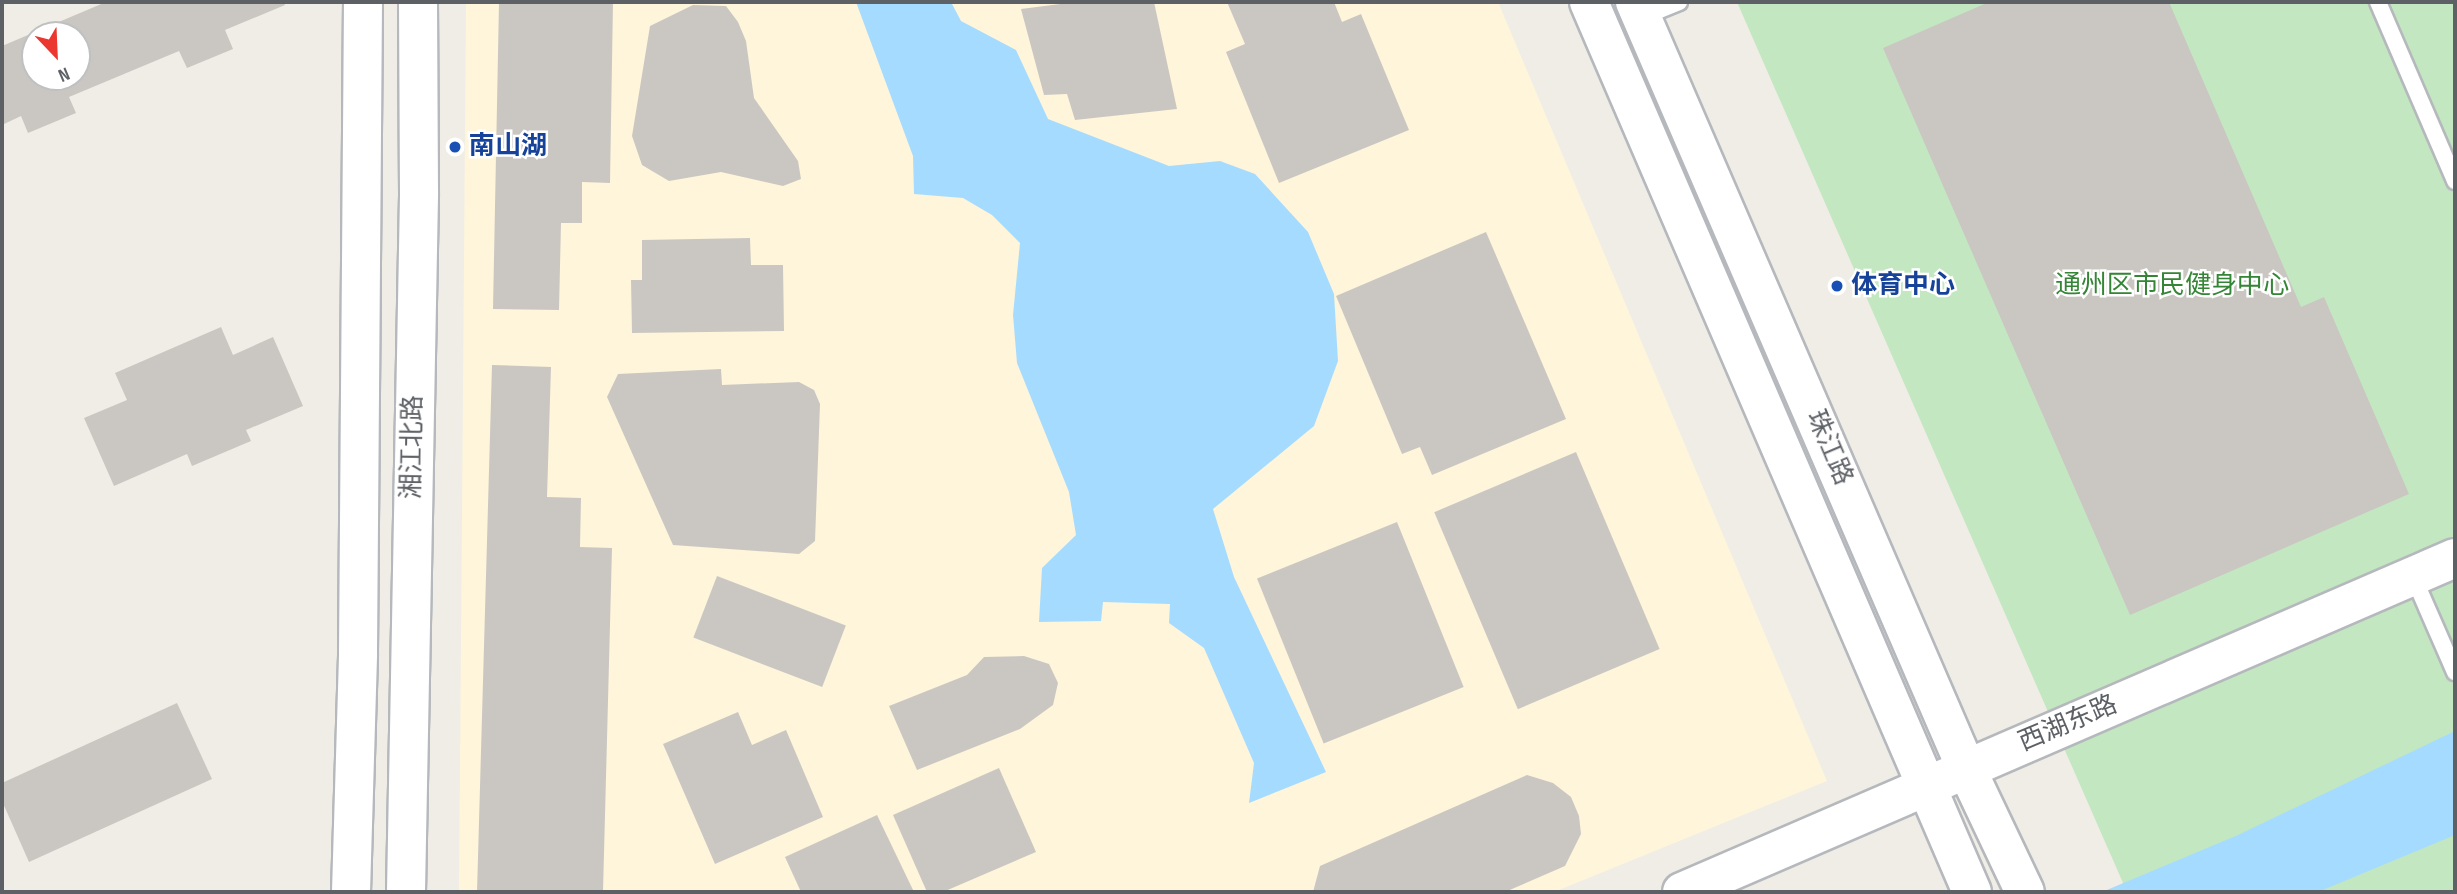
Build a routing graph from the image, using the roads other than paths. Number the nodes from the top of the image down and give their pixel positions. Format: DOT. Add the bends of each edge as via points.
graph roads {
  1 [pos="363,2"];
  2 [pos="418,2"];
  3 [pos="1589,2"];
  4 [pos="1679,2"];
  5 [pos="2378,2"];
  6 [pos="1638,10"];
  7 [pos="2455,181"];
  8 [pos="2455,558"];
  9 [pos="2413,576"];
  10 [pos="2455,672"];
  11 [pos="1966,768"];
  12 [pos="1925,784"];
  13 [pos="351,892"];
  14 [pos="406,892"];
  15 [pos="1682,892"];
  16 [pos="1972,892"];
  17 [pos="2025,892"];
  1 -- 13 [label="street, 湘江北路" via="358,653"];
  2 -- 14 [label="street, 湘江北路" via="419,193"];
  3 -- 12 [label="street, 珠江路"];
  4 -- 6 [label="lane"];
  5 -- 7 [label="lane"];
  6 -- 11 [label="street, 珠江路"];
  8 -- 9 [label="street, 西湖东路"];
  9 -- 10 [label="lane"];
  9 -- 11 [label="street, 西湖东路"];
  11 -- 12 [label="street, 西湖东路"];
  11 -- 17 [label="street, 珠江路"];
  12 -- 15 [label="street, 西湖东路"];
  12 -- 16 [label="street, 珠江路"];
}
